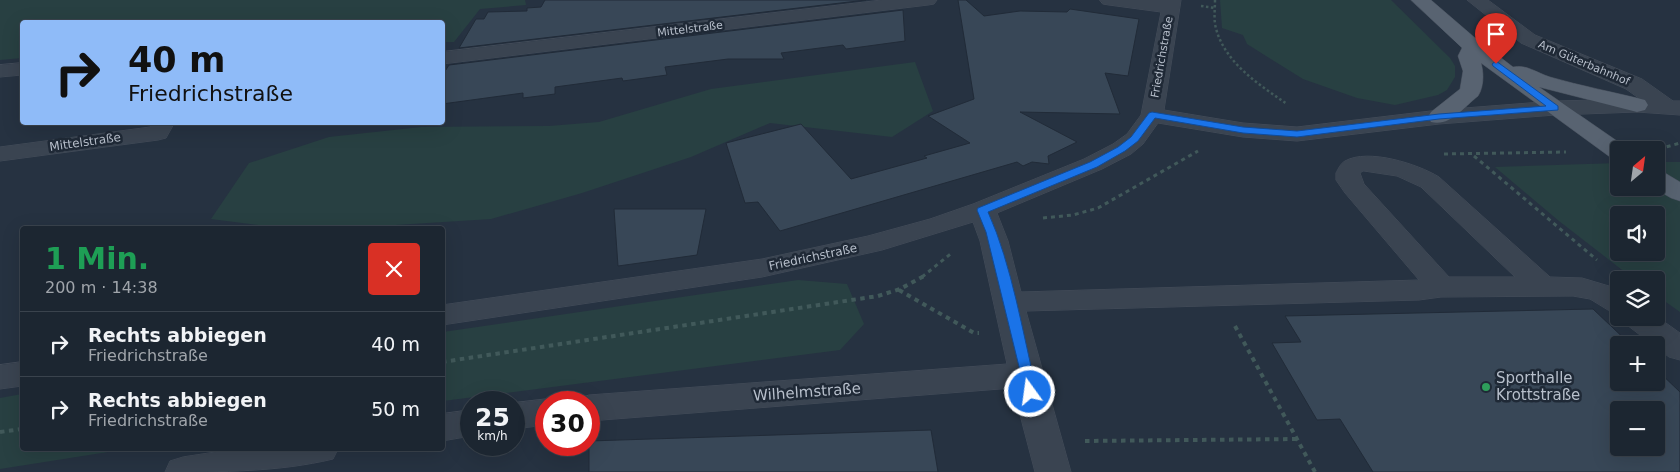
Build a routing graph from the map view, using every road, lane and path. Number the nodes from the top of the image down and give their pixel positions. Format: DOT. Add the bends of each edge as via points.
graph roads {
  1 [pos="928,0"];
  2 [pos="1108,0"];
  3 [pos="1215,0"];
  4 [pos="1420,0"];
  5 [pos="1476,0"];
  6 [pos="1171,4"];
  7 [pos="1473,46"];
  8 [pos="446,59"];
  9 [pos="1496,64"];
  10 [pos="20,69"];
  11 [pos="0,71"];
  12 [pos="1637,105"];
  13 [pos="1555,108"];
  14 [pos="1674,108"];
  15 [pos="1152,115"];
  16 [pos="1439,117"];
  17 [pos="162,125"];
  18 [pos="1328,132"];
  19 [pos="1680,143"];
  20 [pos="1610,146"];
  21 [pos="1665,147"];
  22 [pos="1205,148"];
  23 [pos="1610,152"];
  24 [pos="0,154"];
  25 [pos="1665,184"];
  26 [pos="1680,193"];
  27 [pos="987,221"];
  28 [pos="1602,263"];
  29 [pos="1441,287"];
  30 [pos="1542,287"];
  31 [pos="899,290"];
  32 [pos="1219,296"];
  33 [pos="1610,298"];
  34 [pos="1010,302"];
  35 [pos="445,315"];
  36 [pos="1649,326"];
  37 [pos="1018,338"];
  38 [pos="1680,349"];
  39 [pos="445,362"];
  40 [pos="20,374"];
  41 [pos="1026,375"];
  42 [pos="0,377"];
  43 [pos="600,407"];
  44 [pos="460,425"];
  45 [pos="445,427"];
  46 [pos="20,429"];
  47 [pos="0,432"];
  48 [pos="1297,439"];
  49 [pos="308,451"];
  50 [pos="1048,457"];
  51 [pos="184,472"];
  52 [pos="1315,472"];
  1 -- 8 [label="street, Mittelstraße"];
  2 -- 6 [label="street"];
  3 -- 18 [label="path" via="1218,36 1239,66"];
  4 -- 7 [label="main road"];
  5 -- 14 [label="street, Am Güterbahnhof" via="1528,39 1634,84"];
  6 -- 15 [label="street, Friedrichstraße"];
  7 -- 9 [label="main road"];
  7 -- 16 [label="main road" via="1468,56 1473,71 1470,92"];
  9 -- 12 [label="main road" via="1542,81"];
  9 -- 13 [label="main road"];
  10 -- 11 [label="street"];
  12 -- 13 [label="street, Friedrichstraße"];
  12 -- 14 [label="street, Friedrichstraße"];
  13 -- 16 [label="street, Friedrichstraße"];
  13 -- 20 [label="main road"];
  15 -- 18 [label="street, Friedrichstraße" via="1243,130 1297,134"];
  15 -- 27 [label="street, Friedrichstraße" via="1135,139 1122,149"];
  16 -- 18 [label="street, Friedrichstraße"];
  17 -- 24 [label="street, Mittelstraße" via="158,133"];
  19 -- 21 [label="path"];
  22 -- 27 [label="path" via="1098,208 1073,215"];
  23 -- 28 [label="path" via="1474,155 1550,223"];
  25 -- 26 [label="main road"];
  27 -- 31 [label="path" via="934,269"];
  27 -- 34 [label="street"];
  27 -- 35 [label="street, Friedrichstraße" via="940,226 762,268"];
  29 -- 30 [label="street"];
  29 -- 30 [label="street" via="1354,188 1348,173 1352,167 1362,163 1402,169 1430,182"];
  29 -- 32 [label="street"];
  30 -- 33 [label="street" via="1583,286"];
  31 -- 37 [label="path" via="974,333"];
  31 -- 39 [label="path" via="878,296"];
  32 -- 34 [label="street"];
  32 -- 48 [label="path"];
  34 -- 37 [label="street"];
  36 -- 38 [label="street"];
  37 -- 41 [label="street"];
  40 -- 42 [label="street"];
  41 -- 43 [label="street, Wilhelmstraße"];
  41 -- 50 [label="street"];
  44 -- 45 [label="street"];
  46 -- 47 [label="path"];
  48 -- 50 [label="path"];
  48 -- 52 [label="path"];
  49 -- 51 [label="street"];
}
